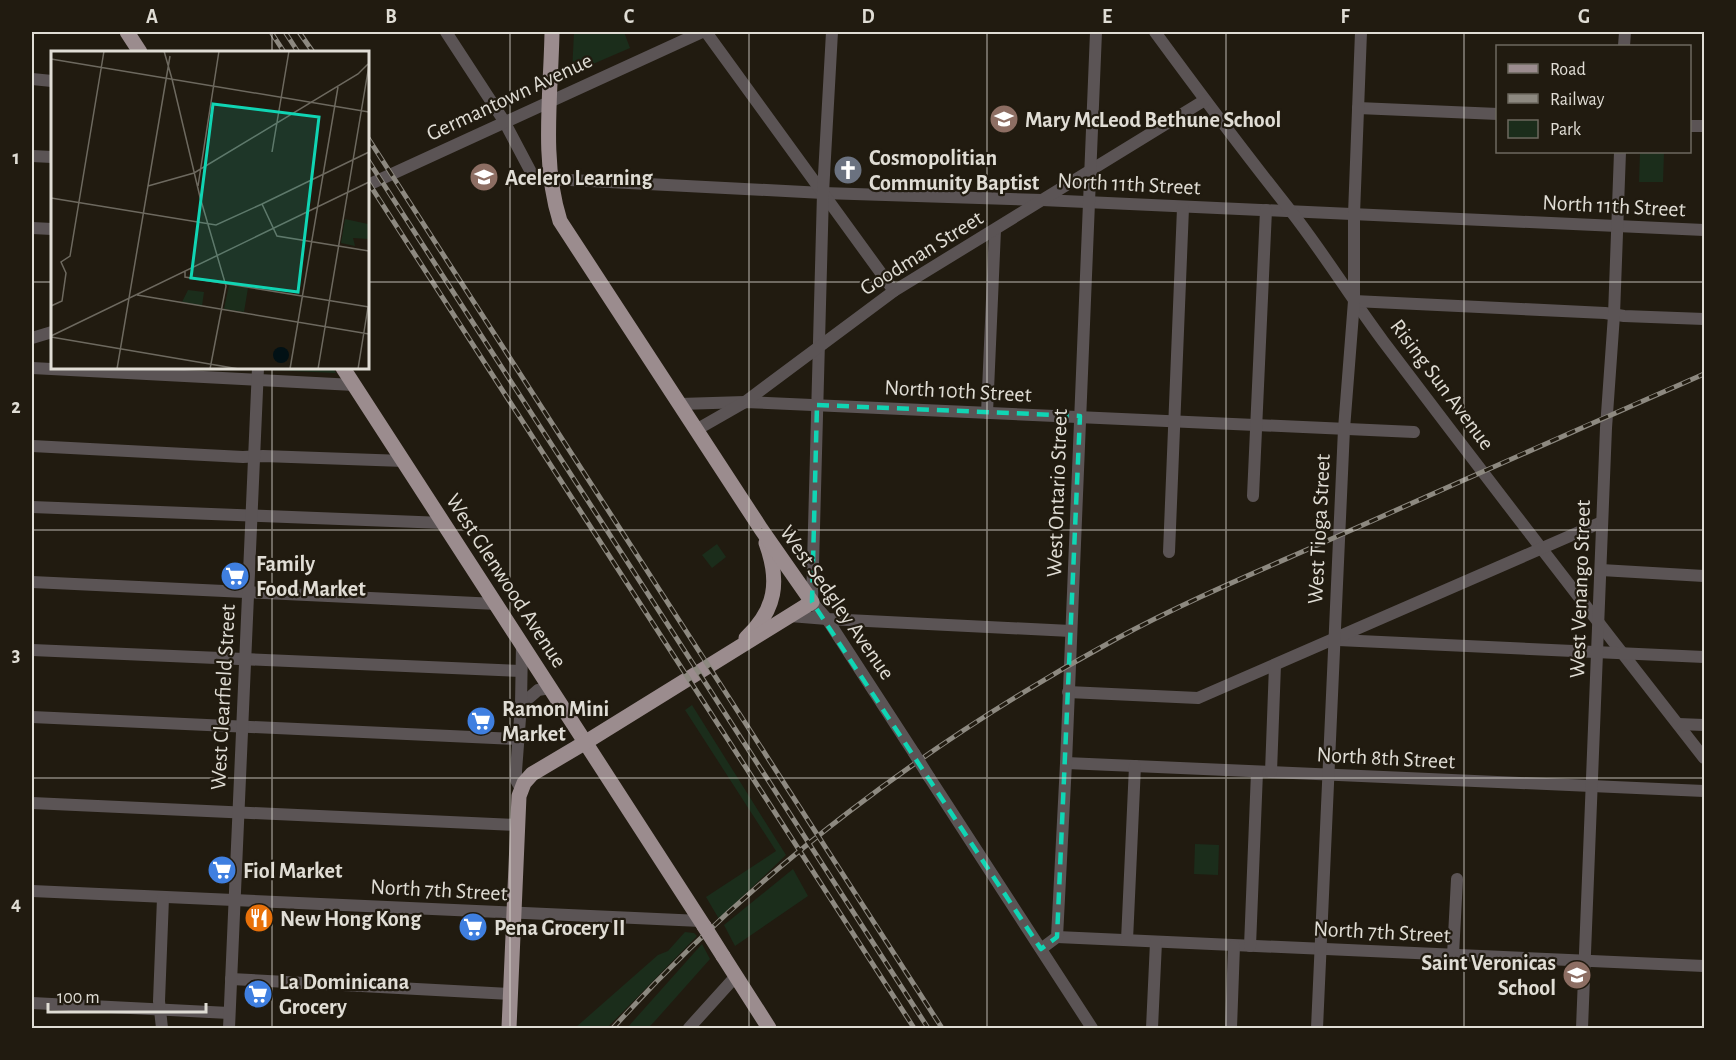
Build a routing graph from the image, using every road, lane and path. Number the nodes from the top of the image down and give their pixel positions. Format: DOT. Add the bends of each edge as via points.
graph roads {
  1 [pos="127,32"];
  2 [pos="446,32"];
  3 [pos="552,32"];
  4 [pos="704,32"];
  5 [pos="832,32"];
  6 [pos="1096,32"];
  7 [pos="1155,32"];
  8 [pos="1361,32"];
  9 [pos="681,36"];
  10 [pos="139,51"];
  11 [pos="32,79"];
  12 [pos="51,81"];
  13 [pos="550,100"];
  14 [pos="1205,100"];
  15 [pos="1358,108"];
  16 [pos="1496,114"];
  17 [pos="504,121"];
  18 [pos="1620,153"];
  19 [pos="32,156"];
  20 [pos="51,157"];
  21 [pos="1090,171"];
  22 [pos="551,179"];
  23 [pos="369,185"];
  24 [pos="823,193"];
  25 [pos="1042,200"];
  26 [pos="1089,202"];
  27 [pos="1183,208"];
  28 [pos="1266,210"];
  29 [pos="1291,211"];
  30 [pos="1354,214"];
  31 [pos="1617,226"];
  32 [pos="32,228"];
  33 [pos="51,229"];
  34 [pos="995,230"];
  35 [pos="1704,230"];
  36 [pos="894,291"];
  37 [pos="1354,302"];
  38 [pos="1614,315"];
  39 [pos="1704,319"];
  40 [pos="51,332"];
  41 [pos="32,338"];
  42 [pos="820,346"];
  43 [pos="32,368"];
  44 [pos="258,369"];
  45 [pos="344,369"];
  46 [pos="257,381"];
  47 [pos="354,385"];
  48 [pos="745,402"];
  49 [pos="680,404"];
  50 [pos="817,405"];
  51 [pos="987,412"];
  52 [pos="1080,417"];
  53 [pos="1174,420"];
  54 [pos="1256,424"];
  55 [pos="1344,429"];
  56 [pos="696,430"];
  57 [pos="1414,432"];
  58 [pos="32,446"];
  59 [pos="253,456"];
  60 [pos="404,462"];
  61 [pos="1253,496"];
  62 [pos="32,507"];
  63 [pos="251,516"];
  64 [pos="1602,522"];
  65 [pos="444,523"];
  66 [pos="760,529"];
  67 [pos="1542,550"];
  68 [pos="1169,552"];
  69 [pos="1601,570"];
  70 [pos="1704,576"];
  71 [pos="32,582"];
  72 [pos="248,592"];
  73 [pos="812,602"];
  74 [pos="497,604"];
  75 [pos="790,616"];
  76 [pos="827,619"];
  77 [pos="1598,622"];
  78 [pos="1071,631"];
  79 [pos="1334,640"];
  80 [pos="522,644"];
  81 [pos="734,649"];
  82 [pos="32,650"];
  83 [pos="1597,653"];
  84 [pos="1625,655"];
  85 [pos="1704,657"];
  86 [pos="244,659"];
  87 [pos="1275,666"];
  88 [pos="521,671"];
  89 [pos="550,688"];
  90 [pos="1068,692"];
  91 [pos="521,705"];
  92 [pos="32,717"];
  93 [pos="1678,724"];
  94 [pos="1704,725"];
  95 [pos="241,727"];
  96 [pos="517,739"];
  97 [pos="586,742"];
  98 [pos="1704,758"];
  99 [pos="1066,763"];
  100 [pos="1135,766"];
  101 [pos="1257,772"];
  102 [pos="1271,772"];
  103 [pos="1328,776"];
  104 [pos="1592,787"];
  105 [pos="521,789"];
  106 [pos="1704,791"];
  107 [pos="32,803"];
  108 [pos="237,813"];
  109 [pos="517,825"];
  110 [pos="1456,879"];
  111 [pos="32,891"];
  112 [pos="163,898"];
  113 [pos="234,901"];
  114 [pos="514,914"];
  115 [pos="702,923"];
  116 [pos="1057,937"];
  117 [pos="1128,940"];
  118 [pos="1156,942"];
  119 [pos="1234,946"];
  120 [pos="1250,946"];
  121 [pos="1041,949"];
  122 [pos="1321,949"];
  123 [pos="1453,955"];
  124 [pos="1585,961"];
  125 [pos="1704,966"];
  126 [pos="736,976"];
  127 [pos="231,979"];
  128 [pos="511,993"];
  129 [pos="32,1003"];
  130 [pos="160,1010"];
  131 [pos="229,1013"];
  132 [pos="162,1029"];
  133 [pos="229,1029"];
  134 [pos="509,1029"];
  135 [pos="689,1029"];
  136 [pos="769,1029"];
  137 [pos="1092,1029"];
  138 [pos="1152,1029"];
  139 [pos="1231,1029"];
  140 [pos="1317,1029"];
  141 [pos="1582,1029"];
  1 -- 10 [label="main road"];
  2 -- 17 [label="street"];
  3 -- 13 [label="main road, West Sedgley Avenue"];
  4 -- 9 [label="street, Germantown Avenue"];
  4 -- 24 [label="street"];
  5 -- 24 [label="street"];
  6 -- 21 [label="street, West Ontario Street"];
  7 -- 14 [label="street, Rising Sun Avenue"];
  8 -- 15 [label="street, West Tioga Street"];
  9 -- 13 [label="street, Germantown Avenue"];
  11 -- 12 [label="street"];
  13 -- 17 [label="street, Germantown Avenue"];
  13 -- 22 [label="main road, West Sedgley Avenue"];
  14 -- 21 [label="street, Goodman Street"];
  14 -- 29 [label="street, Rising Sun Avenue"];
  15 -- 16 [label="street"];
  15 -- 30 [label="street, West Tioga Street"];
  17 -- 22 [label="street" via="532,174"];
  17 -- 23 [label="street, Germantown Avenue"];
  18 -- 31 [label="street, West Venango Street"];
  19 -- 20 [label="street"];
  21 -- 25 [label="street, Goodman Street"];
  21 -- 26 [label="street, West Ontario Street"];
  22 -- 24 [label="street, North 11th Street"];
  22 -- 49 [label="main road, West Sedgley Avenue" via="560,221"];
  24 -- 25 [label="street, North 11th Street"];
  24 -- 36 [label="street"];
  24 -- 42 [label="street"];
  25 -- 26 [label="street, North 11th Street"];
  25 -- 34 [label="street, Goodman Street"];
  26 -- 27 [label="street, North 11th Street"];
  26 -- 52 [label="street, West Ontario Street"];
  27 -- 28 [label="street, North 11th Street"];
  27 -- 53 [label="street"];
  28 -- 29 [label="street, North 11th Street"];
  28 -- 54 [label="street"];
  29 -- 30 [label="street, North 11th Street"];
  29 -- 37 [label="street, Rising Sun Avenue"];
  30 -- 31 [label="street, North 11th Street"];
  30 -- 37 [label="street, West Tioga Street"];
  31 -- 35 [label="street, North 11th Street"];
  31 -- 38 [label="street, West Venango Street"];
  32 -- 33 [label="street"];
  34 -- 36 [label="street, Goodman Street"];
  34 -- 51 [label="street"];
  36 -- 42 [label="street, Goodman Street"];
  37 -- 38 [label="street"];
  37 -- 55 [label="street, West Tioga Street"];
  37 -- 67 [label="street, Rising Sun Avenue"];
  38 -- 39 [label="street"];
  38 -- 64 [label="street, West Venango Street"];
  40 -- 41 [label="street"];
  42 -- 48 [label="street, Goodman Street"];
  42 -- 50 [label="street"];
  43 -- 46 [label="street"];
  44 -- 46 [label="street, West Clearfield Street"];
  45 -- 47 [label="main road, West Glenwood Avenue"];
  46 -- 47 [label="street"];
  46 -- 59 [label="street, West Clearfield Street"];
  47 -- 60 [label="main road, West Glenwood Avenue"];
  48 -- 49 [label="street, North 10th Street"];
  48 -- 50 [label="street, North 10th Street"];
  48 -- 56 [label="street, Goodman Street"];
  49 -- 56 [label="main road, West Sedgley Avenue"];
  50 -- 51 [label="street, North 10th Street"];
  50 -- 73 [label="street"];
  51 -- 52 [label="street, North 10th Street"];
  52 -- 53 [label="street, North 10th Street"];
  52 -- 78 [label="street, West Ontario Street"];
  53 -- 54 [label="street, North 10th Street"];
  53 -- 68 [label="street"];
  54 -- 55 [label="street, North 10th Street"];
  54 -- 61 [label="street"];
  55 -- 57 [label="street, North 10th Street"];
  55 -- 79 [label="street, West Tioga Street"];
  56 -- 66 [label="main road, West Sedgley Avenue"];
  58 -- 59 [label="street"];
  59 -- 60 [label="street"];
  59 -- 63 [label="street, West Clearfield Street"];
  60 -- 65 [label="main road, West Glenwood Avenue"];
  62 -- 63 [label="street"];
  63 -- 65 [label="street"];
  63 -- 72 [label="street, West Clearfield Street"];
  64 -- 67 [label="street"];
  64 -- 69 [label="street, West Venango Street"];
  65 -- 74 [label="main road, West Glenwood Avenue"];
  66 -- 73 [label="main road, West Sedgley Avenue"];
  66 -- 81 [label="main road" via="775,574 775,586 755,630"];
  67 -- 77 [label="street, Rising Sun Avenue"];
  67 -- 79 [label="street"];
  69 -- 70 [label="street"];
  69 -- 77 [label="street, West Venango Street"];
  71 -- 72 [label="street"];
  72 -- 74 [label="street"];
  72 -- 86 [label="street, West Clearfield Street"];
  73 -- 75 [label="main road"];
  73 -- 76 [label="street, West Sedgley Avenue"];
  74 -- 80 [label="main road, West Glenwood Avenue"];
  75 -- 76 [label="street"];
  75 -- 81 [label="main road"];
  76 -- 78 [label="street"];
  76 -- 121 [label="street, West Sedgley Avenue, bridge"];
  77 -- 83 [label="street, West Venango Street"];
  77 -- 84 [label="street, Rising Sun Avenue"];
  78 -- 90 [label="street, West Ontario Street"];
  79 -- 83 [label="street"];
  79 -- 87 [label="street"];
  79 -- 103 [label="street, West Tioga Street"];
  80 -- 88 [label="street"];
  80 -- 89 [label="main road, West Glenwood Avenue"];
  81 -- 97 [label="main road"];
  82 -- 86 [label="street"];
  83 -- 84 [label="street"];
  83 -- 104 [label="street, West Venango Street"];
  84 -- 85 [label="street"];
  84 -- 93 [label="street, Rising Sun Avenue"];
  86 -- 88 [label="street"];
  86 -- 95 [label="street, West Clearfield Street"];
  87 -- 90 [label="street" via="1198,698"];
  87 -- 102 [label="street"];
  88 -- 91 [label="street"];
  89 -- 91 [label="street" via="538,690"];
  89 -- 97 [label="main road, West Glenwood Avenue"];
  90 -- 99 [label="street, West Ontario Street"];
  91 -- 96 [label="street"];
  92 -- 95 [label="street"];
  93 -- 94 [label="street"];
  93 -- 98 [label="street, Rising Sun Avenue"];
  95 -- 96 [label="street"];
  95 -- 108 [label="street, West Clearfield Street"];
  96 -- 105 [label="street" via="516,780"];
  97 -- 105 [label="main road" via="532,774"];
  97 -- 115 [label="main road, West Glenwood Avenue"];
  99 -- 100 [label="street, North 8th Street"];
  99 -- 116 [label="street, West Ontario Street"];
  100 -- 101 [label="street, North 8th Street"];
  100 -- 117 [label="street"];
  101 -- 102 [label="street, North 8th Street"];
  101 -- 120 [label="street"];
  102 -- 103 [label="street, North 8th Street"];
  103 -- 104 [label="street, North 8th Street"];
  103 -- 122 [label="street, West Tioga Street"];
  104 -- 106 [label="street, North 8th Street"];
  104 -- 124 [label="street, West Venango Street"];
  105 -- 109 [label="main road"];
  107 -- 108 [label="street"];
  108 -- 109 [label="street"];
  108 -- 113 [label="street, West Clearfield Street"];
  109 -- 114 [label="main road"];
  110 -- 123 [label="street"];
  111 -- 112 [label="street, North 7th Street"];
  112 -- 113 [label="street, North 7th Street"];
  112 -- 130 [label="street"];
  113 -- 114 [label="street, North 7th Street"];
  113 -- 127 [label="street, West Clearfield Street"];
  114 -- 115 [label="street, North 7th Street"];
  114 -- 128 [label="main road"];
  115 -- 126 [label="main road, West Glenwood Avenue, bridge"];
  116 -- 117 [label="street, North 7th Street"];
  116 -- 121 [label="street"];
  117 -- 118 [label="street, North 7th Street"];
  118 -- 119 [label="street, North 7th Street"];
  118 -- 138 [label="street"];
  119 -- 120 [label="street, North 7th Street"];
  119 -- 139 [label="street"];
  120 -- 122 [label="street, North 7th Street"];
  121 -- 137 [label="street, West Sedgley Avenue"];
  122 -- 123 [label="street, North 7th Street"];
  122 -- 140 [label="street, West Tioga Street"];
  123 -- 124 [label="street, North 7th Street"];
  124 -- 125 [label="street, North 7th Street"];
  124 -- 141 [label="street, West Venango Street"];
  126 -- 135 [label="street"];
  126 -- 136 [label="main road, West Glenwood Avenue"];
  127 -- 128 [label="street"];
  127 -- 131 [label="street, West Clearfield Street"];
  128 -- 134 [label="main road"];
  129 -- 130 [label="street"];
  130 -- 131 [label="street"];
  130 -- 132 [label="street"];
  131 -- 133 [label="street, West Clearfield Street"];
}
